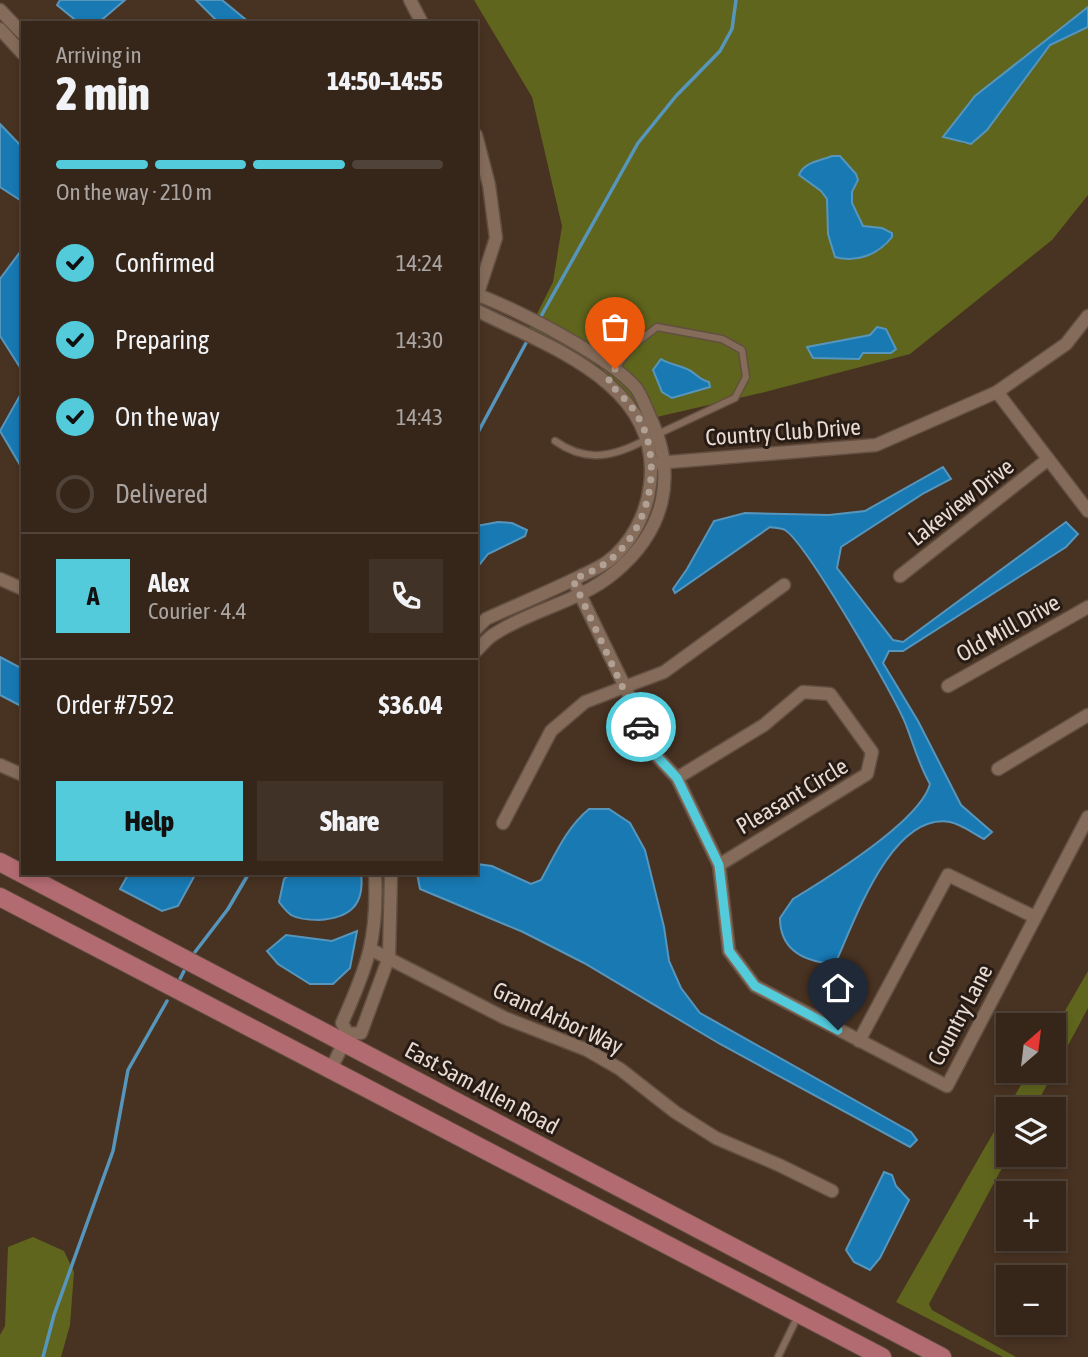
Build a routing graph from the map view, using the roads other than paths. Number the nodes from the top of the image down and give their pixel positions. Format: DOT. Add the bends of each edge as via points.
graph roads {
  1 [pos="2,0"];
  2 [pos="411,0"];
  3 [pos="0,7"];
  4 [pos="421,21"];
  5 [pos="0,29"];
  6 [pos="21,32"];
  7 [pos="21,52"];
  8 [pos="478,152"];
  9 [pos="482,186"];
  10 [pos="478,293"];
  11 [pos="478,296"];
  12 [pos="478,311"];
  13 [pos="1088,316"];
  14 [pos="566,339"];
  15 [pos="560,352"];
  16 [pos="615,369"];
  17 [pos="608,382"];
  18 [pos="997,392"];
  19 [pos="653,436"];
  20 [pos="555,441"];
  21 [pos="1047,460"];
  22 [pos="658,463"];
  23 [pos="1088,512"];
  24 [pos="900,576"];
  25 [pos="0,579"];
  26 [pos="573,580"];
  27 [pos="784,585"];
  28 [pos="21,588"];
  29 [pos="580,595"];
  30 [pos="1088,607"];
  31 [pos="478,627"];
  32 [pos="478,649"];
  33 [pos="948,686"];
  34 [pos="626,689"];
  35 [pos="1088,715"];
  36 [pos="0,765"];
  37 [pos="998,769"];
  38 [pos="21,774"];
  39 [pos="677,778"];
  40 [pos="1088,817"];
  41 [pos="503,823"];
  42 [pos="0,862"];
  43 [pos="719,865"];
  44 [pos="21,873"];
  45 [pos="26,875"];
  46 [pos="390,878"];
  47 [pos="375,879"];
  48 [pos="0,897"];
  49 [pos="383,909"];
  50 [pos="1035,917"];
  51 [pos="372,950"];
  52 [pos="389,957"];
  53 [pos="359,986"];
  54 [pos="376,992"];
  55 [pos="346,1038"];
  56 [pos="859,1041"];
  57 [pos="331,1069"];
  58 [pos="832,1191"];
  59 [pos="794,1324"];
  60 [pos="778,1357"];
  61 [pos="882,1357"];
  62 [pos="942,1357"];
  1 -- 3 [label="street"];
  2 -- 4 [label="street"];
  3 -- 6 [label="street"];
  5 -- 7 [label="street"];
  8 -- 9 [label="street"];
  9 -- 10 [label="street" via="496,238"];
  11 -- 14 [label="street"];
  12 -- 15 [label="street"];
  13 -- 18 [label="street, Country Club Drive" via="1066,344"];
  14 -- 15 [label="street"];
  14 -- 16 [label="street"];
  15 -- 17 [label="street"];
  16 -- 17 [label="street"];
  16 -- 19 [label="street" via="637,389"];
  16 -- 19 [label="lane" via="632,346 657,327 722,339 742,350 746,377 735,398"];
  17 -- 19 [label="street"];
  18 -- 21 [label="street"];
  18 -- 22 [label="street, Country Club Drive" via="876,445"];
  19 -- 20 [label="lane" via="597,456 582,456"];
  19 -- 22 [label="street"];
  21 -- 23 [label="street"];
  21 -- 24 [label="street, Lakeview Drive"];
  22 -- 26 [label="street" via="634,532 607,562"];
  22 -- 29 [label="street" via="664,503 639,549 614,573"];
  25 -- 28 [label="street"];
  26 -- 29 [label="street, Country Lane"];
  26 -- 31 [label="street" via="486,619"];
  27 -- 34 [label="street" via="664,672"];
  29 -- 32 [label="street" via="495,633"];
  29 -- 34 [label="street, Country Lane"];
  30 -- 33 [label="street, Old Mill Drive"];
  34 -- 39 [label="street, Country Lane" via="651,750"];
  34 -- 41 [label="street" via="584,702 551,731"];
  35 -- 37 [label="street"];
  36 -- 38 [label="street"];
  39 -- 43 [label="street, Country Lane"];
  39 -- 43 [label="street, Pleasant Circle" via="764,725 803,692 830,694 872,752 867,774"];
  40 -- 50 [label="street, Country Lane"];
  42 -- 44 [label="main road, East Sam Allen Road"];
  43 -- 56 [label="street, Country Lane" via="729,951 755,986"];
  45 -- 55 [label="main road, East Sam Allen Road"];
  46 -- 47 [label="street"];
  46 -- 49 [label="street"];
  47 -- 49 [label="street"];
  48 -- 57 [label="main road"];
  49 -- 51 [label="street"];
  49 -- 52 [label="street"];
  50 -- 56 [label="street" via="948,875"];
  50 -- 56 [label="street, Country Lane" via="947,1086"];
  51 -- 52 [label="street, Grand Arbor Way"];
  51 -- 53 [label="street"];
  52 -- 54 [label="street"];
  52 -- 58 [label="street, Grand Arbor Way" via="505,1018 587,1050 716,1139"];
  53 -- 54 [label="street"];
  53 -- 55 [label="street" via="342,1023"];
  54 -- 55 [label="street" via="361,1033"];
  55 -- 57 [label="street"];
  55 -- 62 [label="main road, East Sam Allen Road"];
  57 -- 61 [label="main road"];
  59 -- 60 [label="lane"];
}
